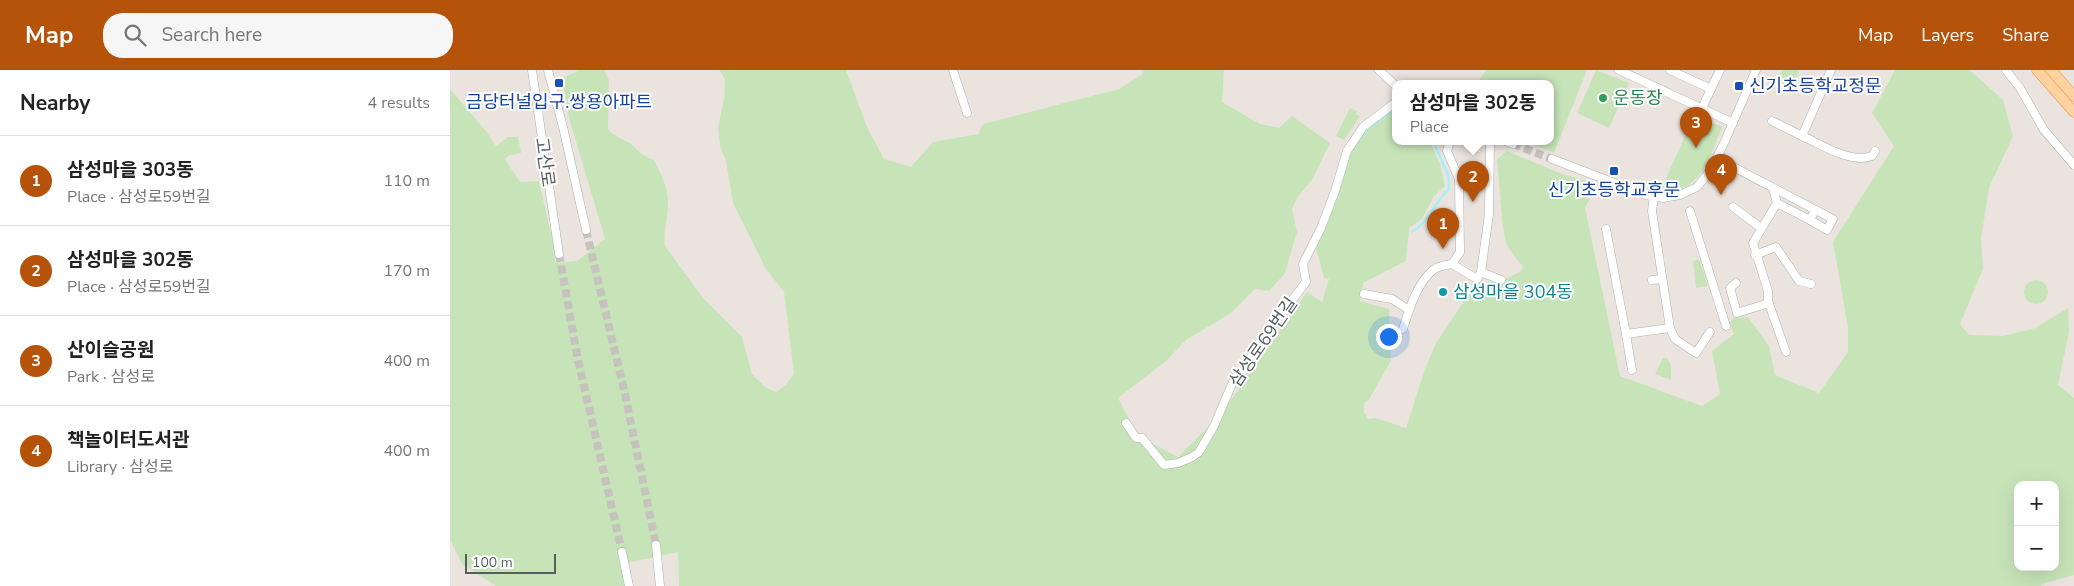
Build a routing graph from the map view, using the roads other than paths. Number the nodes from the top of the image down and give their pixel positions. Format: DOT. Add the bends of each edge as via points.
graph roads {
  1 [pos="532,70"];
  2 [pos="548,70"];
  3 [pos="953,70"];
  4 [pos="1378,70"];
  5 [pos="1619,70"];
  6 [pos="1670,70"];
  7 [pos="1720,70"];
  8 [pos="1756,70"];
  9 [pos="1831,70"];
  10 [pos="2006,70"];
  11 [pos="2037,70"];
  12 [pos="2051,70"];
  13 [pos="2059,70"];
  14 [pos="1392,82"];
  15 [pos="1711,88"];
  16 [pos="2074,88"];
  17 [pos="2074,96"];
  18 [pos="1392,105"];
  19 [pos="1702,108"];
  20 [pos="2074,112"];
  21 [pos="967,113"];
  22 [pos="1772,121"];
  23 [pos="1733,123"];
  24 [pos="1802,136"];
  25 [pos="1449,145"];
  26 [pos="1490,145"];
  27 [pos="1875,151"];
  28 [pos="1717,158"];
  29 [pos="1552,159"];
  30 [pos="2074,165"];
  31 [pos="1773,188"];
  32 [pos="1654,196"];
  33 [pos="1777,204"];
  34 [pos="1733,207"];
  35 [pos="1815,210"];
  36 [pos="1690,211"];
  37 [pos="1810,220"];
  38 [pos="1761,228"];
  39 [pos="1606,229"];
  40 [pos="586,230"];
  41 [pos="559,254"];
  42 [pos="1755,255"];
  43 [pos="1452,264"];
  44 [pos="1479,276"];
  45 [pos="1662,279"];
  46 [pos="1501,280"];
  47 [pos="1652,280"];
  48 [pos="1736,283"];
  49 [pos="1811,284"];
  50 [pos="1364,294"];
  51 [pos="1769,303"];
  52 [pos="1409,310"];
  53 [pos="1726,326"];
  54 [pos="1670,328"];
  55 [pos="1402,329"];
  56 [pos="1710,332"];
  57 [pos="1626,334"];
  58 [pos="1786,352"];
  59 [pos="1632,370"];
  60 [pos="1126,423"];
  61 [pos="656,545"];
  62 [pos="622,552"];
  63 [pos="629,586"];
  64 [pos="660,586"];
  1 -- 41 [label="street, 고산로"];
  2 -- 40 [label="street, 고산로"];
  3 -- 21 [label="street"];
  4 -- 14 [label="street"];
  5 -- 19 [label="street"];
  6 -- 15 [label="street"];
  7 -- 15 [label="street"];
  8 -- 23 [label="street"];
  9 -- 24 [label="street"];
  10 -- 30 [label="street" via="2044,130"];
  11 -- 20 [label="main road"];
  12 -- 17 [label="main road"];
  13 -- 16 [label="main road"];
  15 -- 19 [label="street"];
  18 -- 60 [label="street, 삼성로69번길" via="1362,127 1346,150 1321,228 1303,264 1306,282 1253,351 1249,366 1235,377 1199,452 1192,458 1164,465 1142,438 1136,438"];
  19 -- 23 [label="street"];
  22 -- 24 [label="street"];
  23 -- 28 [label="street"];
  24 -- 27 [label="street" via="1853,158 1863,159"];
  25 -- 43 [label="street" via="1447,151 1459,179 1460,252"];
  26 -- 44 [label="street" via="1489,214"];
  28 -- 31 [label="street"];
  28 -- 32 [label="street" via="1697,187 1680,195"];
  29 -- 32 [label="street"];
  31 -- 33 [label="street"];
  31 -- 35 [label="street"];
  32 -- 45 [label="street" via="1652,211"];
  33 -- 37 [label="street"];
  33 -- 38 [label="street"];
  34 -- 38 [label="street"];
  35 -- 37 [label="street"];
  35 -- 37 [label="street" via="1833,219 1827,230"];
  36 -- 53 [label="street"];
  38 -- 42 [label="street" via="1753,243"];
  39 -- 57 [label="street"];
  42 -- 49 [label="street" via="1776,247 1798,282"];
  42 -- 51 [label="street"];
  43 -- 44 [label="street"];
  43 -- 52 [label="street" via="1435,268 1425,279"];
  44 -- 46 [label="street"];
  45 -- 47 [label="street"];
  45 -- 54 [label="street"];
  48 -- 51 [label="street" via="1730,288 1737,313"];
  50 -- 52 [label="street" via="1392,299"];
  51 -- 58 [label="street"];
  52 -- 55 [label="street"];
  54 -- 56 [label="street" via="1675,339 1696,353"];
  54 -- 57 [label="street"];
  57 -- 59 [label="street"];
  61 -- 64 [label="street"];
  62 -- 63 [label="street"];
}
